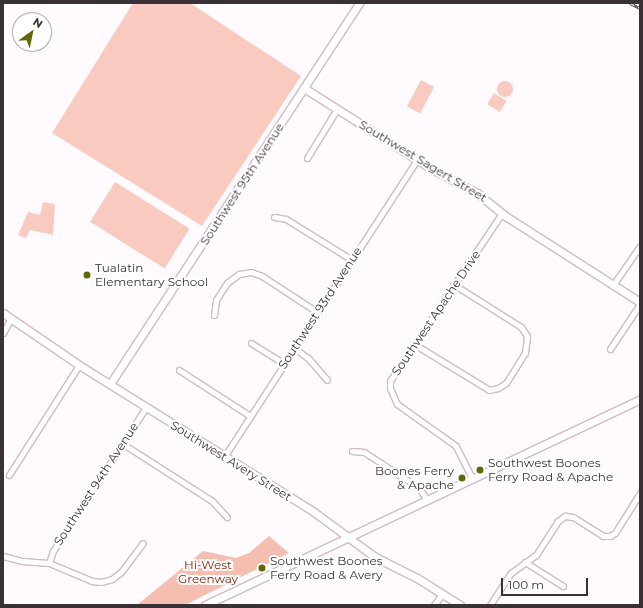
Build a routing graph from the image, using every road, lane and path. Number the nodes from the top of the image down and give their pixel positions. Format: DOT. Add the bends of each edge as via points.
graph roads {
  1 [pos="359,3"];
  2 [pos="304,88"];
  3 [pos="337,109"];
  4 [pos="306,158"];
  5 [pos="417,160"];
  6 [pos="502,213"];
  7 [pos="274,217"];
  8 [pos="640,246"];
  9 [pos="352,260"];
  10 [pos="453,284"];
  11 [pos="613,285"];
  12 [pos="640,303"];
  13 [pos="318,312"];
  14 [pos="3,313"];
  15 [pos="214,315"];
  16 [pos="12,318"];
  17 [pos="3,333"];
  18 [pos="251,343"];
  19 [pos="414,344"];
  20 [pos="294,348"];
  21 [pos="610,349"];
  22 [pos="284,364"];
  23 [pos="79,365"];
  24 [pos="179,370"];
  25 [pos="328,380"];
  26 [pos="110,384"];
  27 [pos="640,400"];
  28 [pos="146,407"];
  29 [pos="250,416"];
  30 [pos="123,444"];
  31 [pos="352,451"];
  32 [pos="224,457"];
  33 [pos="9,475"];
  34 [pos="472,478"];
  35 [pos="640,493"];
  36 [pos="427,500"];
  37 [pos="638,502"];
  38 [pos="227,517"];
  39 [pos="347,537"];
  40 [pos="143,543"];
  41 [pos="3,556"];
  42 [pos="525,562"];
  43 [pos="49,563"];
  44 [pos="563,586"];
  45 [pos="442,594"];
  46 [pos="205,605"];
  47 [pos="434,605"];
  48 [pos="460,605"];
  49 [pos="490,605"];
  1 -- 2 [label="street, Southwest 95th Avenue"];
  2 -- 3 [label="street, Southwest Sagert Street"];
  2 -- 26 [label="street, Southwest 95th Avenue"];
  3 -- 4 [label="street"];
  3 -- 5 [label="street, Southwest Sagert Street"];
  5 -- 6 [label="street, Southwest Sagert Street" via="477,193"];
  5 -- 9 [label="street, Southwest 93rd Avenue"];
  6 -- 10 [label="street, Southwest Apache Drive"];
  6 -- 11 [label="street, Southwest Sagert Street"];
  7 -- 9 [label="street" via="286,219"];
  8 -- 11 [label="street"];
  9 -- 13 [label="street, Southwest 93rd Avenue"];
  10 -- 19 [label="street, Southwest Apache Drive"];
  10 -- 19 [label="street" via="521,327 527,336 525,353 506,383 489,390"];
  11 -- 12 [label="street, Southwest Sagert Street"];
  12 -- 21 [label="street, Southwest Sagert Street"];
  13 -- 15 [label="street" via="262,276 251,272 239,274 227,283 216,300"];
  13 -- 20 [label="street, Southwest 93rd Avenue"];
  14 -- 16 [label="street, Southwest Avery Street"];
  16 -- 17 [label="street"];
  16 -- 23 [label="street, Southwest Avery Street"];
  18 -- 22 [label="street"];
  19 -- 34 [label="street, Southwest Apache Drive" via="390,381 392,395 403,410 456,446"];
  20 -- 22 [label="street, Southwest 93rd Avenue"];
  20 -- 25 [label="street" via="308,358"];
  22 -- 29 [label="street, Southwest 93rd Avenue"];
  23 -- 26 [label="street, Southwest Avery Street"];
  23 -- 33 [label="street"];
  24 -- 29 [label="street"];
  26 -- 28 [label="street, Southwest Avery Street"];
  27 -- 34 [label="street"];
  28 -- 30 [label="street, Southwest 94th Avenue"];
  28 -- 32 [label="street, Southwest Avery Street"];
  29 -- 32 [label="street, Southwest 93rd Avenue"];
  30 -- 38 [label="street" via="212,501"];
  30 -- 43 [label="street, Southwest 94th Avenue" via="53,551"];
  31 -- 36 [label="street" via="364,452 419,488"];
  32 -- 39 [label="street, Southwest Avery Street" via="314,512"];
  34 -- 36 [label="street"];
  35 -- 37 [label="street"];
  36 -- 39 [label="street"];
  37 -- 42 [label="street" via="610,536 603,536 572,517 565,516 558,522 536,555"];
  39 -- 45 [label="street, Southwest Avery Street" via="375,558"];
  39 -- 46 [label="street"];
  40 -- 43 [label="street" via="121,572 112,579 101,582 92,581"];
  41 -- 43 [label="street" via="22,561"];
  42 -- 44 [label="street"];
  42 -- 49 [label="street" via="511,573"];
  45 -- 47 [label="street"];
  45 -- 48 [label="street, Southwest Avery Street"];
}
